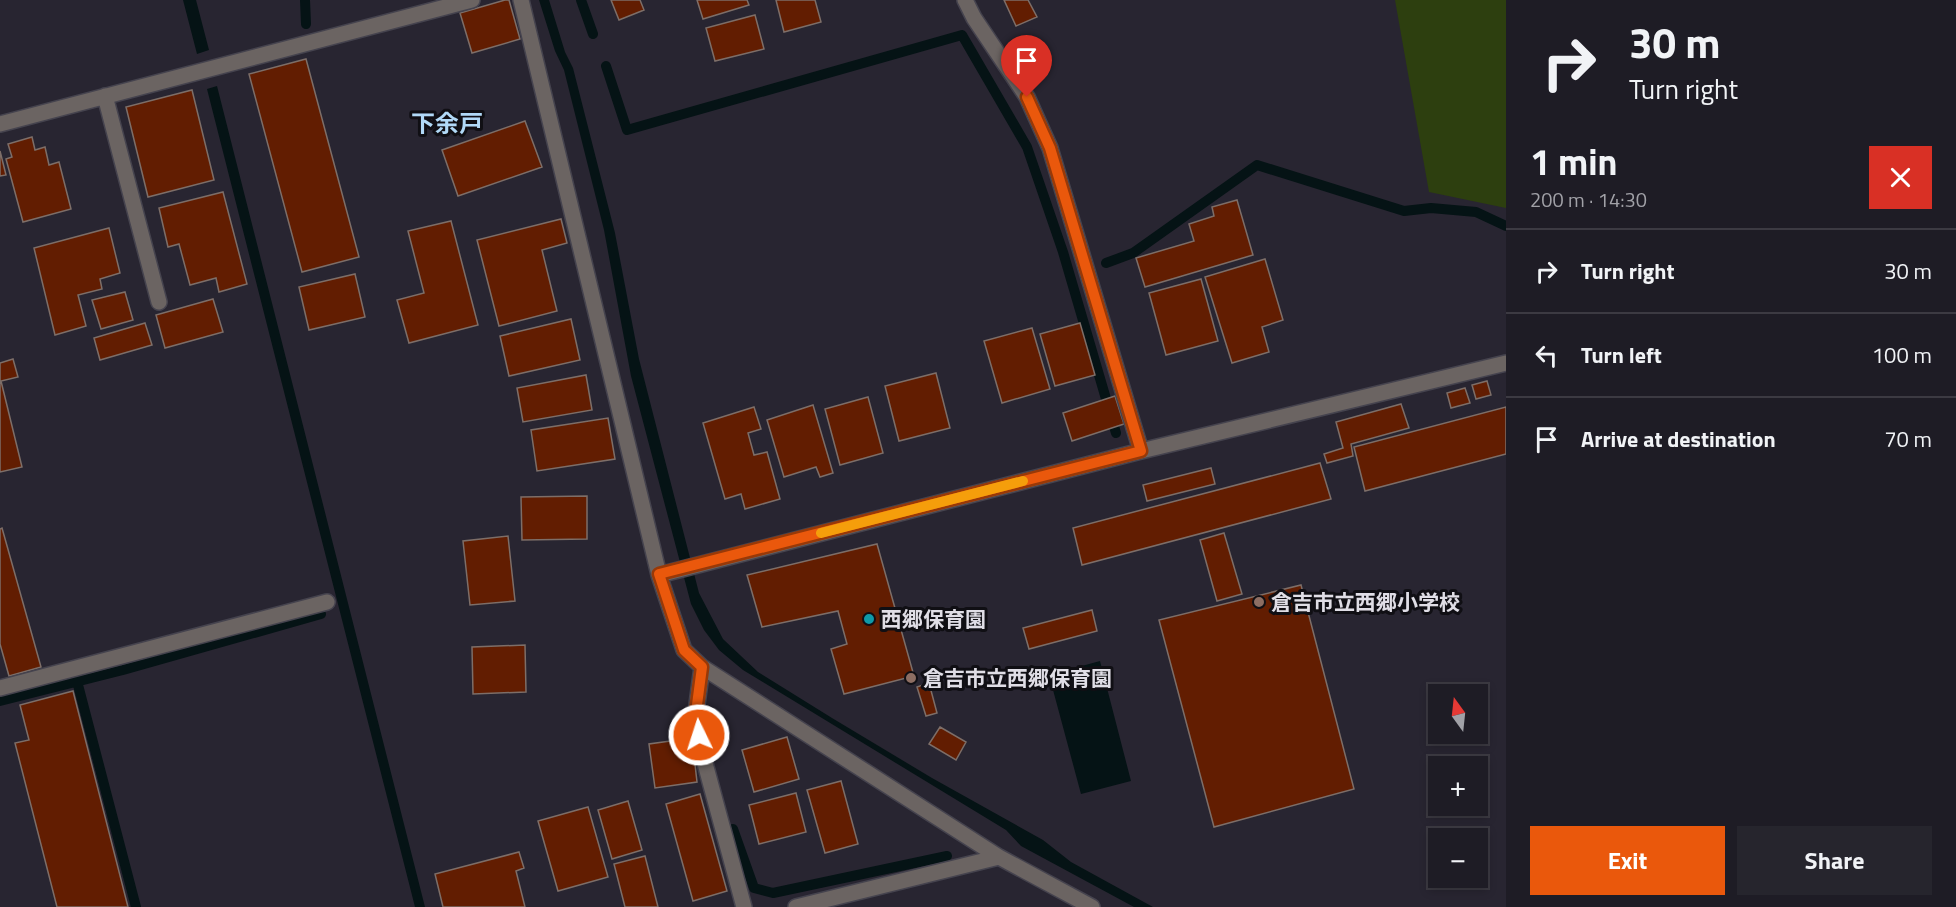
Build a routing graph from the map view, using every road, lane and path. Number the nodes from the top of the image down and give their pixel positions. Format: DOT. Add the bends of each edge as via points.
graph roads {
  1 [pos="472,0"];
  2 [pos="521,0"];
  3 [pos="965,0"];
  4 [pos="105,96"];
  5 [pos="0,124"];
  6 [pos="159,302"];
  7 [pos="1506,363"];
  8 [pos="1141,451"];
  9 [pos="659,574"];
  10 [pos="327,602"];
  11 [pos="702,667"];
  12 [pos="0,688"];
  13 [pos="999,857"];
  14 [pos="744,907"];
  15 [pos="796,907"];
  16 [pos="1092,907"];
  1 -- 4 [label="street"];
  2 -- 9 [label="street"];
  3 -- 8 [label="street" via="1027,97 1050,148"];
  4 -- 5 [label="street"];
  4 -- 6 [label="street"];
  7 -- 8 [label="street"];
  8 -- 9 [label="street"];
  9 -- 11 [label="street" via="684,650"];
  10 -- 12 [label="street"];
  11 -- 13 [label="street"];
  11 -- 14 [label="street" via="695,720"];
  13 -- 15 [label="street"];
  13 -- 16 [label="street"];
}
